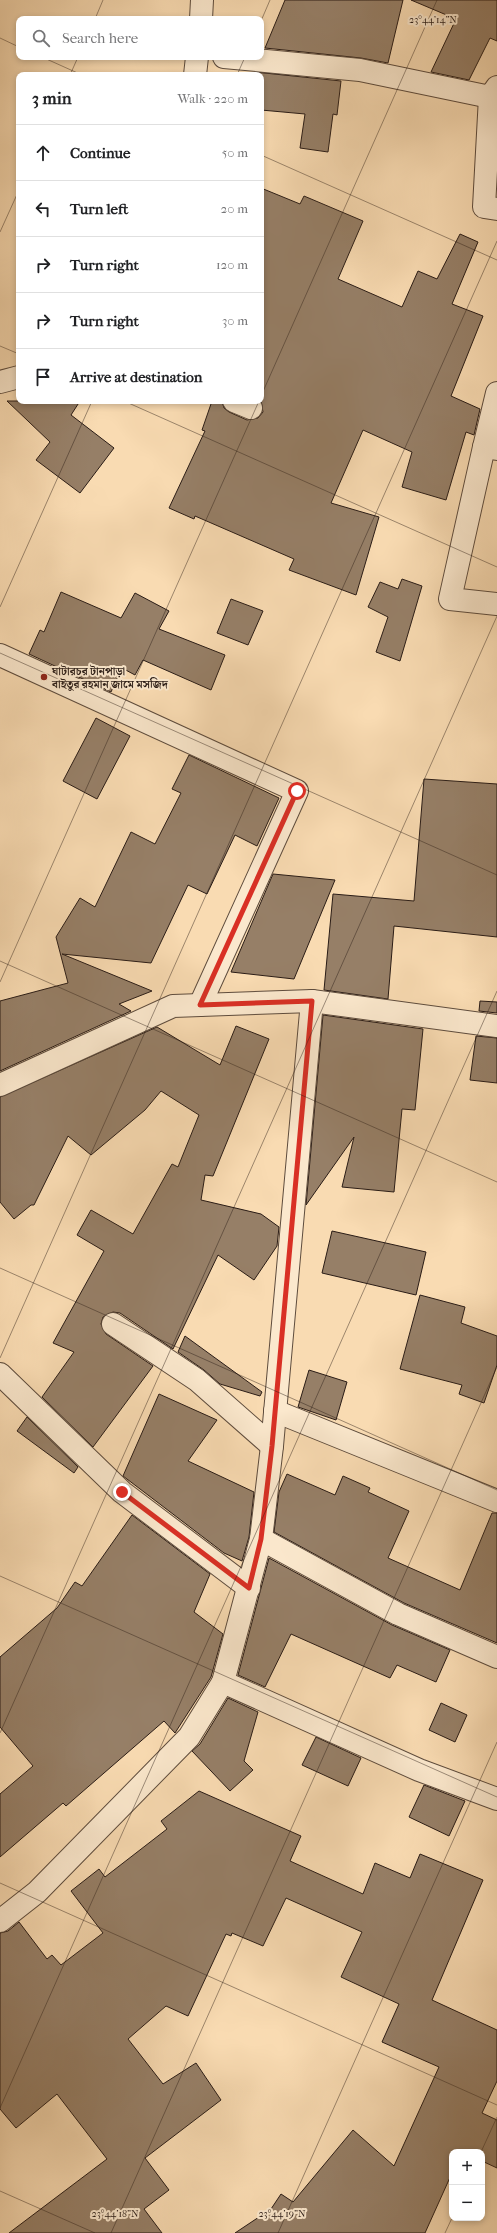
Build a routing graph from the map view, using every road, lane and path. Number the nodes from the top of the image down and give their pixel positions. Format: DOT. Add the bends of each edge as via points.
graph roads {
  1 [pos="202,0"];
  2 [pos="201,16"];
  3 [pos="196,60"];
  4 [pos="255,60"];
  5 [pos="194,72"];
  6 [pos="494,92"];
  7 [pos="497,209"];
  8 [pos="16,378"];
  9 [pos="0,382"];
  10 [pos="497,393"];
  11 [pos="491,448"];
  12 [pos="497,604"];
  13 [pos="0,656"];
  14 [pos="312,1001"];
  15 [pos="200,1005"];
  16 [pos="497,1026"];
  17 [pos="0,1085"];
  18 [pos="113,1324"];
  19 [pos="0,1374"];
  20 [pos="275,1411"];
  21 [pos="272,1446"];
  22 [pos="497,1501"];
  23 [pos="261,1539"];
  24 [pos="249,1588"];
  25 [pos="497,1657"];
  26 [pos="223,1682"];
  27 [pos="497,1799"];
  28 [pos="0,1921"];
  1 -- 2 [label="street"];
  3 -- 5 [label="street"];
  4 -- 6 [label="street" via="360,70"];
  6 -- 7 [label="street" via="484,207"];
  8 -- 9 [label="street"];
  10 -- 11 [label="street"];
  11 -- 12 [label="street" via="450,599"];
  13 -- 15 [label="street" via="297,791"];
  14 -- 15 [label="street"];
  14 -- 16 [label="street"];
  14 -- 20 [label="street"];
  15 -- 17 [label="street" via="173,1006"];
  18 -- 21 [label="street" via="198,1380"];
  19 -- 24 [label="street" via="122,1492"];
  20 -- 21 [label="street"];
  20 -- 22 [label="street"];
  21 -- 23 [label="street"];
  23 -- 24 [label="street"];
  23 -- 25 [label="street" via="398,1614"];
  24 -- 26 [label="street"];
  26 -- 27 [label="street" via="419,1770"];
  26 -- 28 [label="street" via="189,1737 37,1892"];
}
